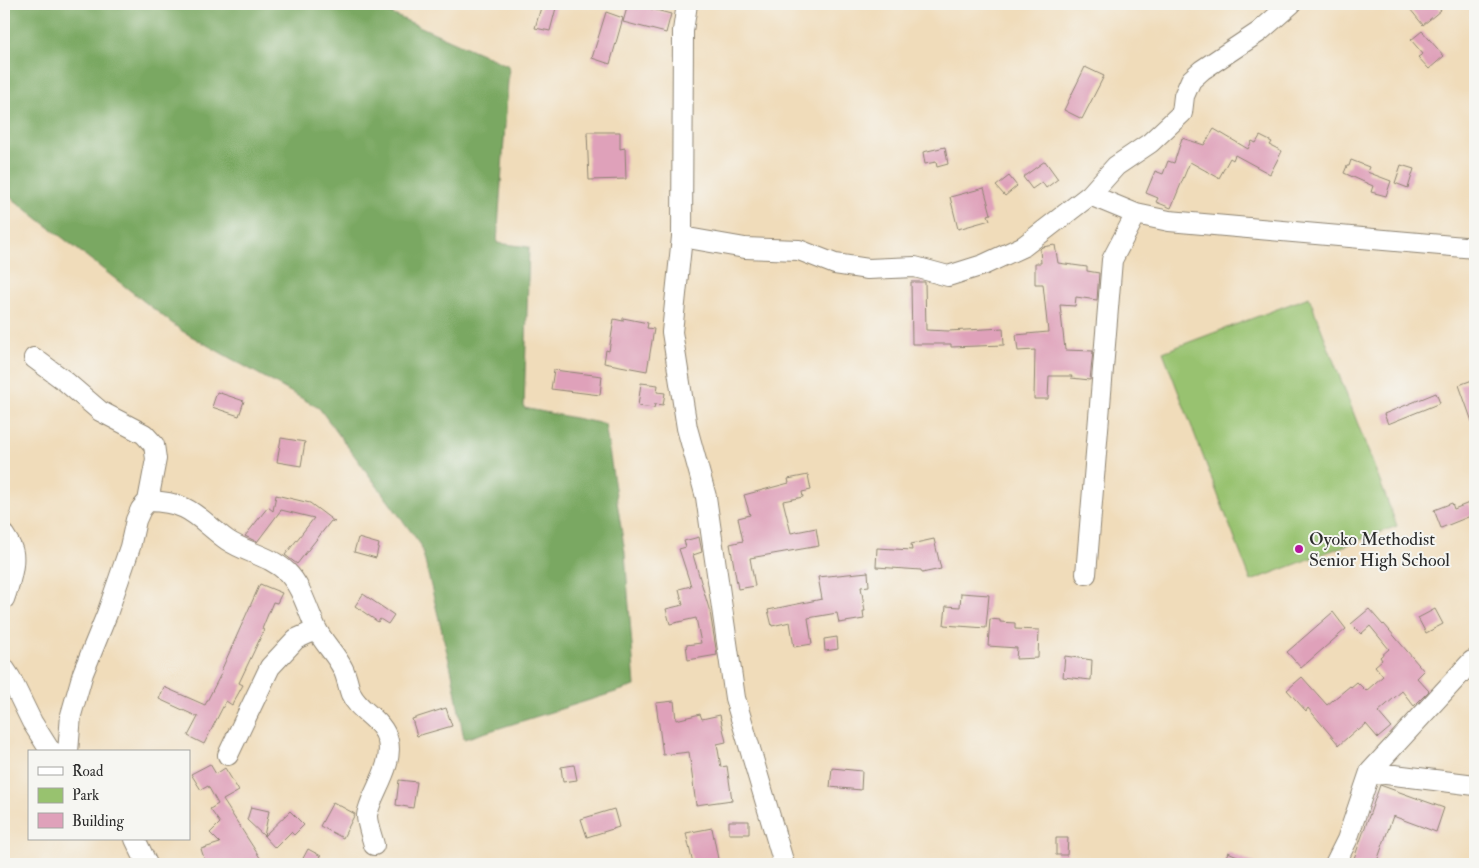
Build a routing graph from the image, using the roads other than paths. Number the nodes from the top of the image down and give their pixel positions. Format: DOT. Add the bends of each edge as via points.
graph roads {
  1 [pos="686,4"];
  2 [pos="1291,4"];
  3 [pos="1090,195"];
  4 [pos="1136,214"];
  5 [pos="682,237"];
  6 [pos="1475,248"];
  7 [pos="34,358"];
  8 [pos="148,501"];
  9 [pos="4,535"];
  10 [pos="1086,574"];
  11 [pos="4,599"];
  12 [pos="316,630"];
  13 [pos="1474,659"];
  14 [pos="4,668"];
  15 [pos="50,750"];
  16 [pos="68,750"];
  17 [pos="228,755"];
  18 [pos="1370,772"];
  19 [pos="1475,785"];
  20 [pos="135,840"];
  21 [pos="374,846"];
  22 [pos="147,864"];
  23 [pos="784,864"];
  24 [pos="1335,864"];
  1 -- 5 [label="street" via="682,31"];
  2 -- 3 [label="street" via="1259,32 1191,80 1184,96 1182,113 1150,143 1116,166"];
  3 -- 4 [label="street"];
  3 -- 5 [label="street" via="1024,246 948,276 915,267 868,269 835,264 799,250 745,248"];
  4 -- 6 [label="street" via="1168,221"];
  4 -- 10 [label="street" via="1112,260"];
  5 -- 23 [label="street" via="672,332 687,428 706,497 735,698"];
  7 -- 8 [label="street" via="100,411 144,434 154,445 156,459"];
  8 -- 12 [label="street" via="182,506 228,541 276,563 295,582"];
  8 -- 16 [label="street" via="136,520 107,614 83,673 71,715"];
  9 -- 11 [label="street" via="13,552 10,583"];
  12 -- 17 [label="street" via="296,639 270,667"];
  12 -- 21 [label="street" via="344,669 352,696 378,722 388,740 389,760 367,816"];
  13 -- 18 [label="street"];
  14 -- 15 [label="street"];
  18 -- 19 [label="street"];
  18 -- 24 [label="street" via="1347,840"];
  20 -- 22 [label="street"];
}
